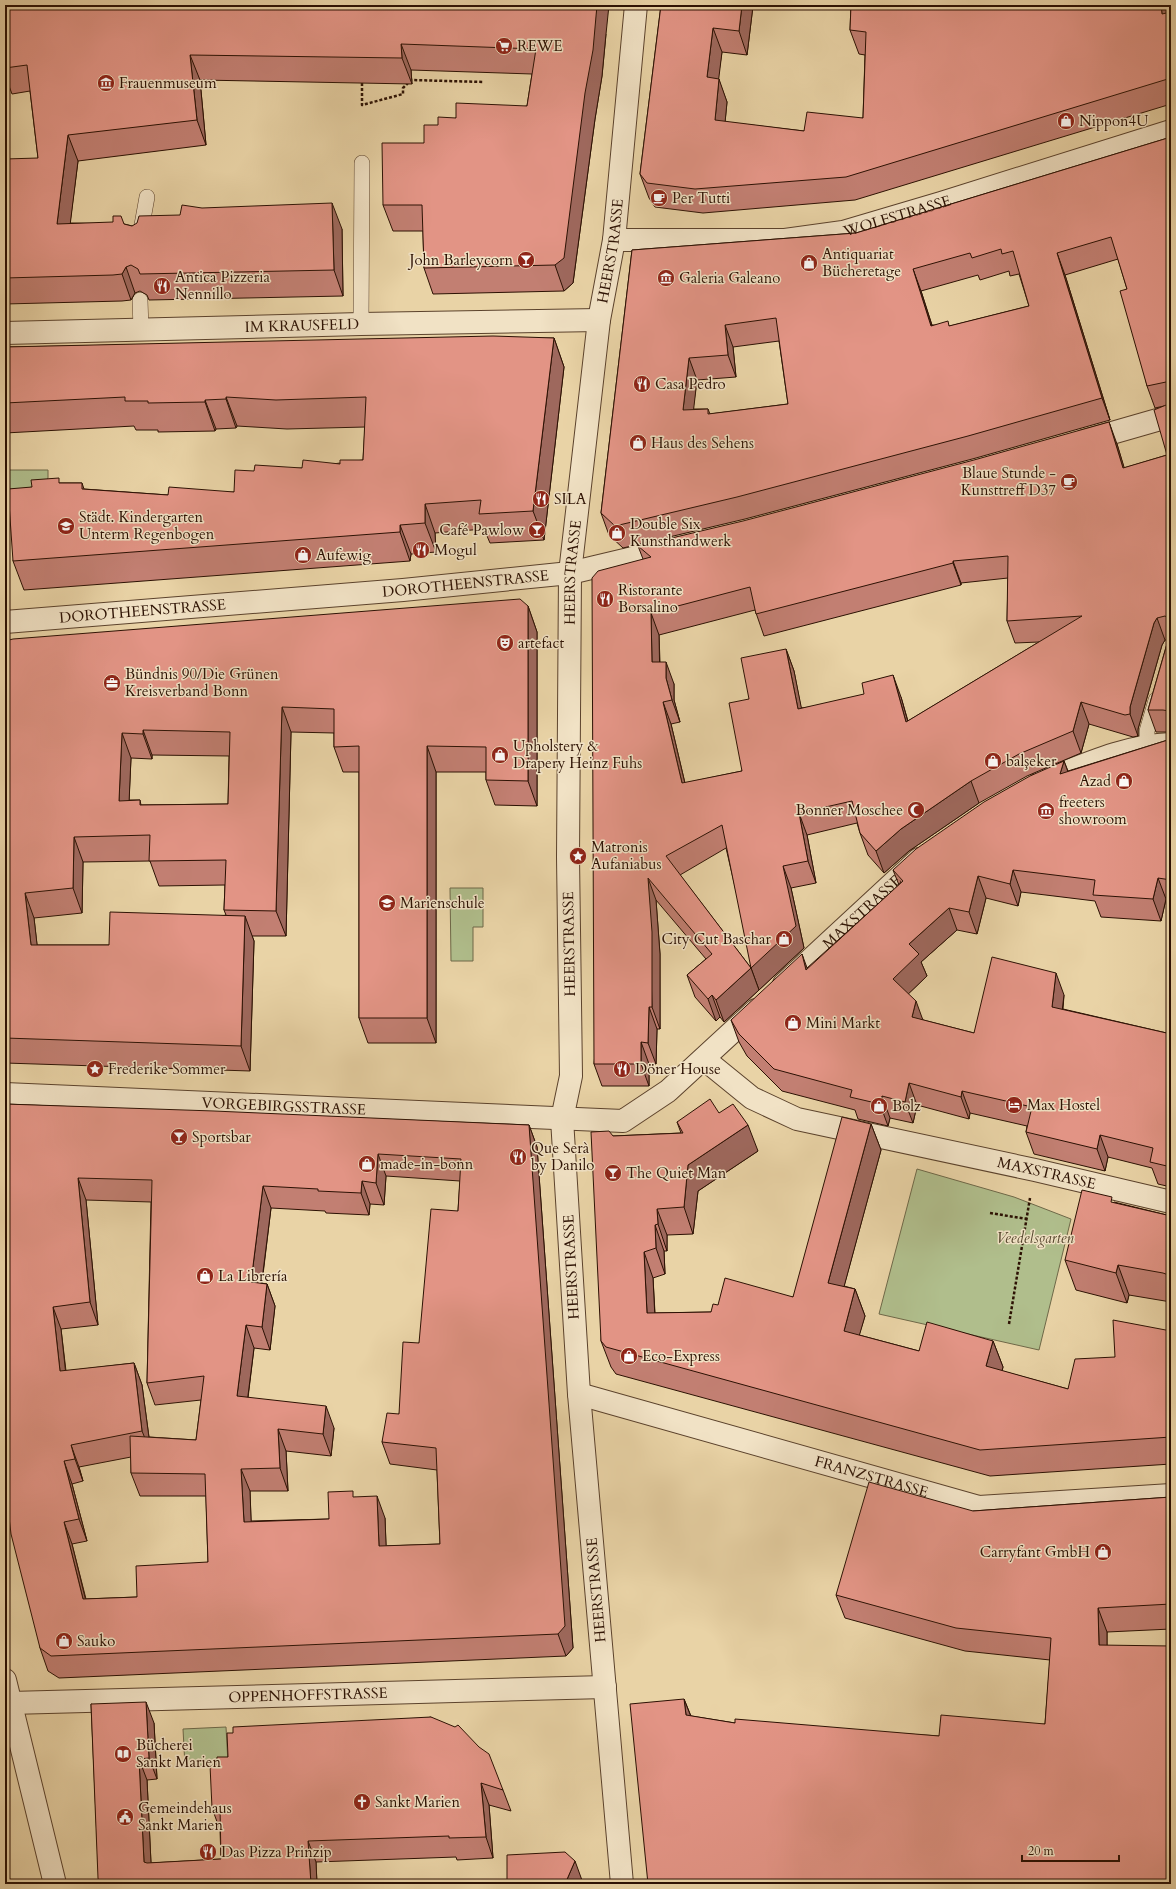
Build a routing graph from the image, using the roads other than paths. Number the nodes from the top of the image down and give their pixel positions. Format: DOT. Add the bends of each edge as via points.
graph roads {
  1 [pos="636,5"];
  2 [pos="1171,130"];
  3 [pos="362,163"];
  4 [pos="146,197"];
  5 [pos="614,240"];
  6 [pos="139,243"];
  7 [pos="140,300"];
  8 [pos="599,320"];
  9 [pos="362,324"];
  10 [pos="140,329"];
  11 [pos="5,333"];
  12 [pos="1171,416"];
  13 [pos="1064,446"];
  14 [pos="694,544"];
  15 [pos="570,574"];
  16 [pos="5,622"];
  17 [pos="1159,689"];
  18 [pos="1171,744"];
  19 [pos="1147,746"];
  20 [pos="1024,790"];
  21 [pos="935,847"];
  22 [pos="704,1059"];
  23 [pos="5,1094"];
  24 [pos="562,1119"];
  25 [pos="1171,1202"];
  26 [pos="579,1394"];
  27 [pos="1171,1495"];
  28 [pos="5,1680"];
  29 [pos="605,1687"];
  30 [pos="10,1703"];
  31 [pos="55,1884"];
  32 [pos="622,1884"];
  1 -- 5 [label="street, HEERSTRASSE"];
  2 -- 5 [label="street, WOLFSTRASSE" via="842,232 785,240"];
  3 -- 9 [label="lane"];
  4 -- 6 [label="lane"];
  5 -- 8 [label="street, HEERSTRASSE"];
  7 -- 10 [label="lane"];
  8 -- 9 [label="street, IM KRAUSFELD"];
  8 -- 15 [label="street, HEERSTRASSE"];
  9 -- 10 [label="street, IM KRAUSFELD"];
  10 -- 11 [label="street, IM KRAUSFELD"];
  12 -- 13 [label="street"];
  14 -- 15 [label="street, DOROTHEENSTRASSE"];
  15 -- 16 [label="street, DOROTHEENSTRASSE" via="395,591"];
  15 -- 24 [label="street, HEERSTRASSE" via="568,857 571,1076"];
  17 -- 19 [label="lane" via="1148,731"];
  18 -- 19 [label="street"];
  19 -- 20 [label="street" via="1087,764"];
  21 -- 22 [label="street, MAXSTRASSE" via="910,866"];
  22 -- 24 [label="street, MAXSTRASSE" via="668,1091 623,1121"];
  22 -- 25 [label="street, MAXSTRASSE" via="752,1098 796,1119"];
  23 -- 24 [label="street, VORGEBIRGSSTRASSE"];
  24 -- 26 [label="street, HEERSTRASSE"];
  26 -- 27 [label="street, FRANZSTRASSE" via="979,1507"];
  26 -- 29 [label="street, HEERSTRASSE"];
  28 -- 30 [label="street"];
  29 -- 30 [label="street, OPPENHOFFSTRASSE"];
  29 -- 32 [label="street, HEERSTRASSE"];
  30 -- 31 [label="street"];
}
